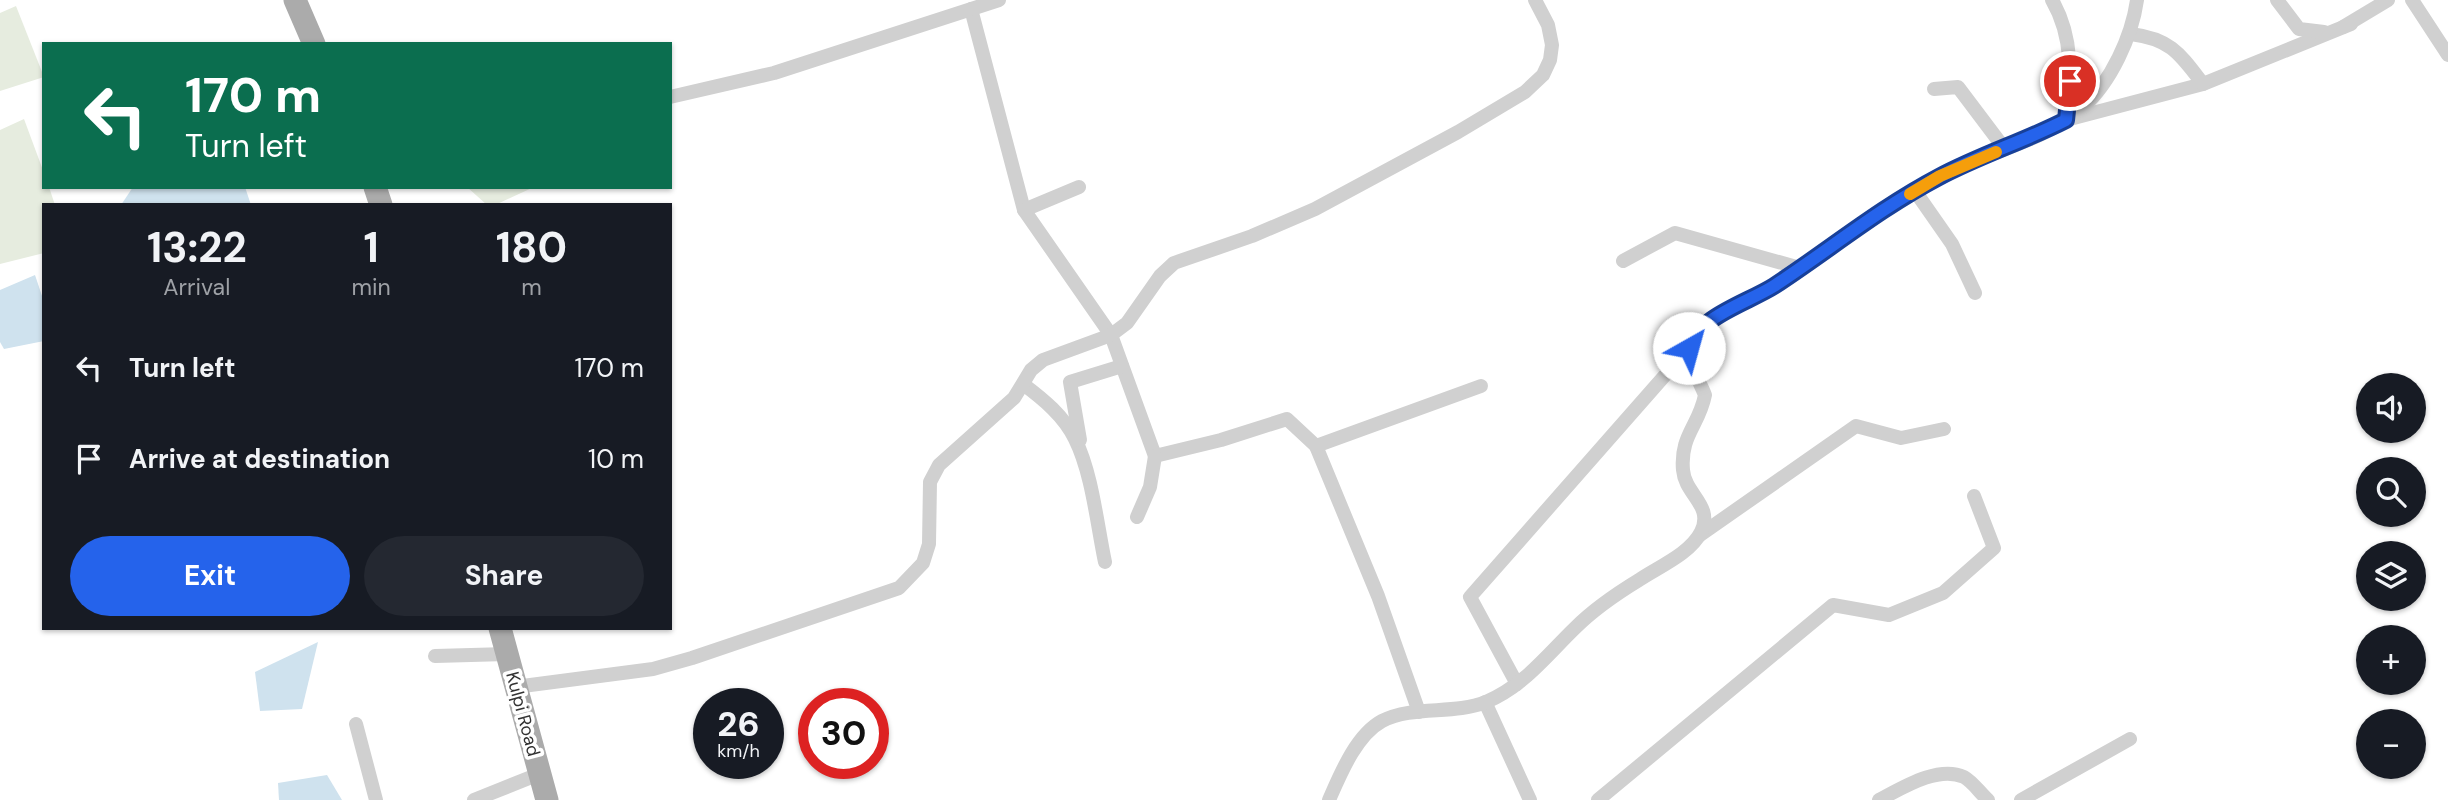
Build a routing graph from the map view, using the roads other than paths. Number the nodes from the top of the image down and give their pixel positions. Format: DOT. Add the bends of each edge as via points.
graph roads {
  1 [pos="295,0"];
  2 [pos="999,0"];
  3 [pos="1535,0"];
  4 [pos="2052,0"];
  5 [pos="2137,0"];
  6 [pos="2277,0"];
  7 [pos="2388,0"];
  8 [pos="2412,0"];
  9 [pos="971,9"];
  10 [pos="2351,24"];
  11 [pos="2131,34"];
  12 [pos="313,42"];
  13 [pos="2448,55"];
  14 [pos="2203,84"];
  15 [pos="1934,89"];
  16 [pos="672,97"];
  17 [pos="2066,120"];
  18 [pos="2004,148"];
  19 [pos="1079,187"];
  20 [pos="1915,191"];
  21 [pos="1024,210"];
  22 [pos="1623,261"];
  23 [pos="1800,268"];
  24 [pos="1975,293"];
  25 [pos="1111,335"];
  26 [pos="1689,348"];
  27 [pos="1122,366"];
  28 [pos="1023,384"];
  29 [pos="1481,386"];
  30 [pos="1944,429"];
  31 [pos="1316,446"];
  32 [pos="1155,456"];
  33 [pos="1082,457"];
  34 [pos="1974,496"];
  35 [pos="1137,517"];
  36 [pos="1699,536"];
  37 [pos="1105,562"];
  38 [pos="501,630"];
  39 [pos="507,654"];
  40 [pos="435,656"];
  41 [pos="1517,684"];
  42 [pos="515,687"];
  43 [pos="1485,702"];
  44 [pos="1419,712"];
  45 [pos="356,724"];
  46 [pos="2130,739"];
  47 [pos="539,774"];
  48 [pos="376,800"];
  49 [pos="474,800"];
  50 [pos="547,800"];
  51 [pos="1329,800"];
  52 [pos="1530,800"];
  53 [pos="1598,800"];
  54 [pos="1879,800"];
  55 [pos="1988,800"];
  56 [pos="2021,800"];
  1 -- 12 [label="main road"];
  2 -- 9 [label="street"];
  3 -- 25 [label="street" via="1552,45 1543,75 1525,92 1315,209 1174,263"];
  4 -- 17 [label="street" via="2069,41"];
  5 -- 11 [label="street"];
  6 -- 10 [label="street" via="2291,22 2307,32"];
  7 -- 10 [label="street"];
  8 -- 13 [label="street"];
  9 -- 16 [label="street" via="774,73"];
  9 -- 21 [label="street"];
  10 -- 14 [label="street"];
  11 -- 14 [label="street" via="2153,37 2178,50"];
  11 -- 17 [label="street" via="2118,61 2085,106"];
  14 -- 17 [label="street"];
  15 -- 18 [label="street" via="1958,88"];
  17 -- 18 [label="street"];
  18 -- 20 [label="street"];
  19 -- 21 [label="street"];
  20 -- 23 [label="street"];
  20 -- 24 [label="street" via="1952,244"];
  21 -- 25 [label="street"];
  22 -- 23 [label="street" via="1675,233"];
  23 -- 26 [label="street" via="1710,321 1692,338"];
  25 -- 27 [label="street"];
  25 -- 28 [label="street" via="1043,360"];
  26 -- 36 [label="street" via="1705,395 1684,443 1683,472 1705,510"];
  26 -- 41 [label="street" via="1470,597"];
  27 -- 32 [label="street"];
  27 -- 33 [label="street" via="1070,382"];
  28 -- 33 [label="street" via="1062,419"];
  28 -- 42 [label="street" via="1001,411 939,465 930,482 929,544 923,563 899,588 653,669"];
  29 -- 31 [label="street"];
  30 -- 36 [label="street" via="1901,438 1856,426"];
  31 -- 32 [label="street" via="1287,419"];
  31 -- 44 [label="street" via="1378,596"];
  32 -- 35 [label="street" via="1150,487"];
  33 -- 37 [label="street"];
  34 -- 53 [label="street" via="1994,548 1943,593 1889,615 1833,605"];
  36 -- 41 [label="street" via="1576,626"];
  38 -- 39 [label="main road, Kulpi Road"];
  39 -- 40 [label="street"];
  39 -- 42 [label="main road, Kulpi Road"];
  41 -- 43 [label="street"];
  42 -- 47 [label="main road, Kulpi Road"];
  43 -- 44 [label="street"];
  43 -- 52 [label="street"];
  44 -- 51 [label="street" via="1380,722 1365,736"];
  45 -- 48 [label="street"];
  46 -- 56 [label="street"];
  47 -- 49 [label="street"];
  47 -- 50 [label="main road, Kulpi Road"];
  54 -- 55 [label="street" via="1919,780 1955,774 1966,778"];
}
